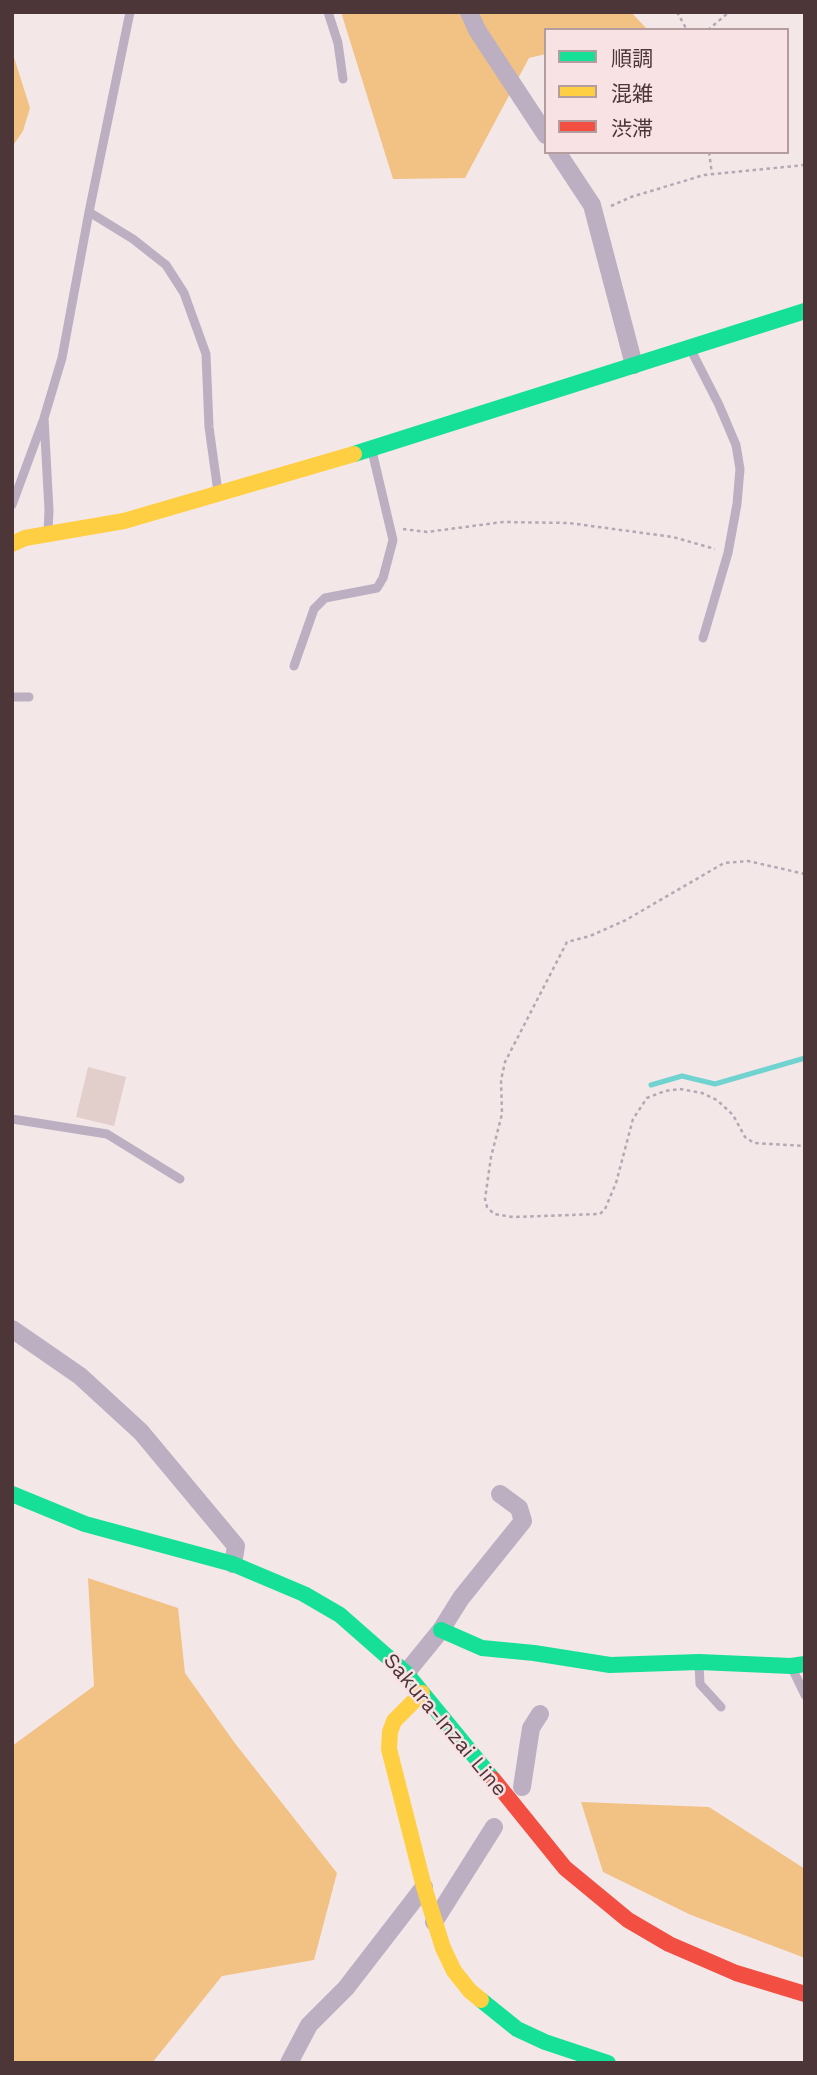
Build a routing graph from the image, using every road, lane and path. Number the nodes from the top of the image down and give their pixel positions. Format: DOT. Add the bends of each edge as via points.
graph roads {
  1 [pos="130,12"];
  2 [pos="328,12"];
  3 [pos="470,12"];
  4 [pos="677,12"];
  5 [pos="729,12"];
  6 [pos="686,28"];
  7 [pos="710,28"];
  8 [pos="342,79"];
  9 [pos="544,132"];
  10 [pos="558,154"];
  11 [pos="709,154"];
  12 [pos="805,165"];
  13 [pos="712,174"];
  14 [pos="89,212"];
  15 [pos="594,214"];
  16 [pos="805,311"];
  17 [pos="690,349"];
  18 [pos="634,365"];
  19 [pos="44,418"];
  20 [pos="372,449"];
  21 [pos="218,493"];
  22 [pos="12,505"];
  23 [pos="389,527"];
  24 [pos="48,534"];
  25 [pos="12,544"];
  26 [pos="728,553"];
  27 [pos="703,638"];
  28 [pos="294,666"];
  29 [pos="12,697"];
  30 [pos="29,697"];
  31 [pos="805,874"];
  32 [pos="12,1119"];
  33 [pos="805,1146"];
  34 [pos="180,1179"];
  35 [pos="12,1329"];
  36 [pos="12,1494"];
  37 [pos="500,1494"];
  38 [pos="233,1564"];
  39 [pos="441,1630"];
  40 [pos="699,1662"];
  41 [pos="798,1665"];
  42 [pos="406,1673"];
  43 [pos="422,1693"];
  44 [pos="805,1695"];
  45 [pos="721,1707"];
  46 [pos="540,1714"];
  47 [pos="522,1787"];
  48 [pos="494,1827"];
  49 [pos="424,1887"];
  50 [pos="434,1922"];
  51 [pos="805,1994"];
  52 [pos="289,2063"];
  53 [pos="608,2063"];
  1 -- 14 [label="lane"];
  2 -- 8 [label="lane"];
  3 -- 9 [label="street"];
  4 -- 6 [label="path"];
  5 -- 7 [label="path"];
  10 -- 15 [label="street"];
  11 -- 13 [label="path"];
  12 -- 13 [label="path"];
  13 -- 15 [label="path" via="631,197"];
  14 -- 19 [label="lane" via="62,358"];
  14 -- 21 [label="lane" via="166,265 184,293 206,354"];
  15 -- 18 [label="street"];
  16 -- 17 [label="street"];
  17 -- 18 [label="street"];
  17 -- 26 [label="lane" via="736,444 740,469"];
  18 -- 20 [label="street"];
  19 -- 22 [label="lane"];
  19 -- 24 [label="lane"];
  20 -- 21 [label="street"];
  20 -- 23 [label="lane"];
  21 -- 24 [label="street" via="124,521"];
  23 -- 26 [label="path" via="428,531 503,522 569,523 673,537"];
  23 -- 28 [label="lane" via="393,540 377,588 325,598 314,609"];
  24 -- 25 [label="street"];
  26 -- 27 [label="lane"];
  29 -- 30 [label="lane"];
  31 -- 33 [label="path" via="748,861 724,863 619,923 567,942 505,1062 502,1114 485,1199 494,1214 513,1217 600,1214 616,1183 633,1119 647,1098 665,1091 702,1093 717,1101 754,1143"];
  32 -- 34 [label="lane" via="107,1134"];
  35 -- 38 [label="street" via="80,1376 141,1432 236,1546"];
  36 -- 38 [label="street, Sakura-Inzai Line" via="85,1524"];
  37 -- 39 [label="street" via="519,1508 523,1521"];
  38 -- 42 [label="street, Sakura-Inzai Line" via="340,1615"];
  39 -- 40 [label="street" via="482,1648 610,1665"];
  39 -- 42 [label="street"];
  40 -- 41 [label="street"];
  40 -- 45 [label="lane" via="700,1684"];
  41 -- 44 [label="lane"];
  42 -- 43 [label="street, Sakura-Inzai Line"];
  43 -- 49 [label="street" via="394,1721 389,1749"];
  43 -- 51 [label="street, Sakura-Inzai Line" via="565,1868 600,1899 669,1944 736,1973"];
  46 -- 47 [label="street" via="531,1728"];
  48 -- 50 [label="street"];
  49 -- 50 [label="street"];
  49 -- 52 [label="street" via="370,1959 310,2025"];
  50 -- 53 [label="street" via="454,1971 491,2010 545,2042"];
}
